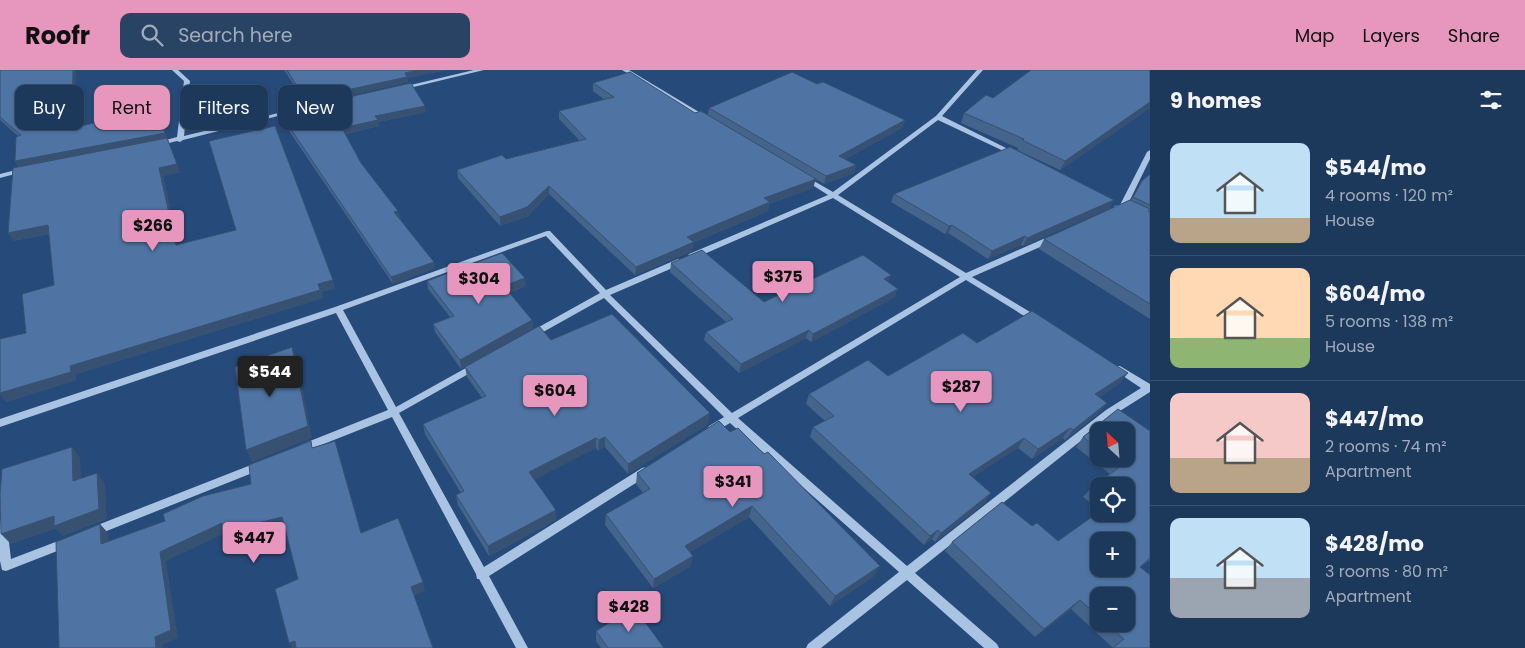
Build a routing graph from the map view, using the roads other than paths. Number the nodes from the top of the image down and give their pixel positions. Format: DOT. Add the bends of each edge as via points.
graph roads {
  1 [pos="175,70"];
  2 [pos="481,70"];
  3 [pos="625,70"];
  4 [pos="980,70"];
  5 [pos="398,88"];
  6 [pos="278,116"];
  7 [pos="938,117"];
  8 [pos="717,125"];
  9 [pos="180,140"];
  10 [pos="152,145"];
  11 [pos="1150,152"];
  12 [pos="1018,155"];
  13 [pos="27,169"];
  14 [pos="801,175"];
  15 [pos="0,176"];
  16 [pos="834,195"];
  17 [pos="1106,214"];
  18 [pos="1063,233"];
  19 [pos="967,276"];
  20 [pos="605,294"];
  21 [pos="338,309"];
  22 [pos="1041,322"];
  23 [pos="520,341"];
  24 [pos="487,360"];
  25 [pos="1107,362"];
  26 [pos="1149,388"];
  27 [pos="394,412"];
  28 [pos="730,418"];
  29 [pos="0,423"];
  30 [pos="705,433"];
  31 [pos="292,452"];
  32 [pos="274,460"];
  33 [pos="655,465"];
  34 [pos="0,509"];
  35 [pos="89,533"];
  36 [pos="70,541"];
  37 [pos="908,572"];
  38 [pos="481,575"];
  39 [pos="522,648"];
  40 [pos="812,648"];
  41 [pos="993,648"];
  1 -- 9 [label="street" via="187,82"];
  2 -- 5 [label="street"];
  3 -- 8 [label="street"];
  4 -- 7 [label="street"];
  6 -- 9 [label="street"];
  7 -- 12 [label="street"];
  7 -- 16 [label="street"];
  9 -- 10 [label="street"];
  11 -- 17 [label="street" via="1123,206"];
  13 -- 15 [label="street"];
  14 -- 16 [label="street"];
  16 -- 19 [label="street"];
  16 -- 20 [label="street"];
  18 -- 19 [label="street"];
  19 -- 22 [label="street"];
  19 -- 28 [label="street"];
  20 -- 21 [label="street" via="547,232"];
  20 -- 23 [label="street"];
  20 -- 28 [label="street"];
  21 -- 27 [label="street"];
  21 -- 29 [label="street"];
  24 -- 27 [label="street"];
  25 -- 26 [label="street"];
  26 -- 37 [label="street" via="1109,413"];
  27 -- 31 [label="street"];
  27 -- 38 [label="street"];
  28 -- 30 [label="street"];
  28 -- 37 [label="street"];
  32 -- 35 [label="street"];
  33 -- 38 [label="street"];
  34 -- 36 [label="street" via="6,566"];
  37 -- 40 [label="street"];
  37 -- 41 [label="street"];
  38 -- 39 [label="street"];
}
